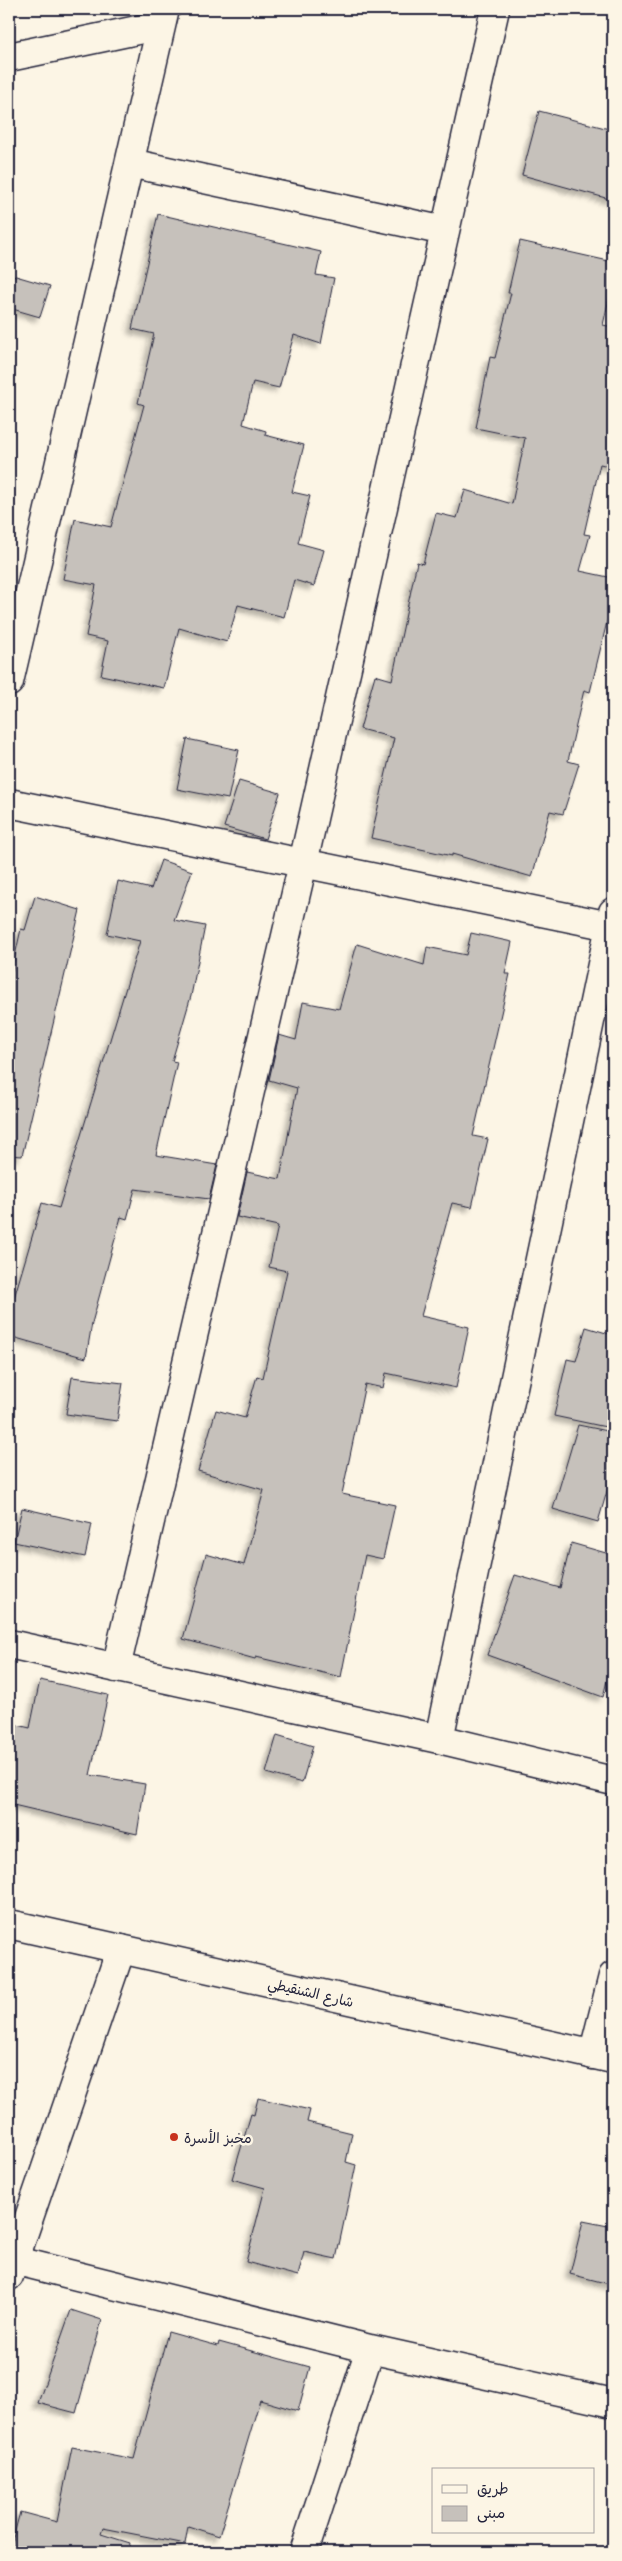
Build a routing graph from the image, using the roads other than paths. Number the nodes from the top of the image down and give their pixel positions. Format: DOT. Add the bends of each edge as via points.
graph roads {
  1 [pos="495,9"];
  2 [pos="163,17"];
  3 [pos="9,56"];
  4 [pos="130,163"];
  5 [pos="445,231"];
  6 [pos="9,682"];
  7 [pos="9,803"];
  8 [pos="303,863"];
  9 [pos="612,919"];
  10 [pos="9,1644"];
  11 [pos="116,1668"];
  12 [pos="439,1739"];
  13 [pos="613,1781"];
  14 [pos="9,1924"];
  15 [pos="120,1949"];
  16 [pos="613,1976"];
  17 [pos="603,2057"];
  18 [pos="10,2265"];
  19 [pos="370,2349"];
  20 [pos="613,2403"];
  21 [pos="304,2552"];
  1 -- 5 [label="street"];
  2 -- 3 [label="street"];
  2 -- 4 [label="street"];
  4 -- 5 [label="street"];
  4 -- 6 [label="street"];
  5 -- 8 [label="street"];
  7 -- 8 [label="street"];
  8 -- 9 [label="street"];
  8 -- 11 [label="street"];
  9 -- 12 [label="street"];
  10 -- 11 [label="street"];
  11 -- 12 [label="street"];
  12 -- 13 [label="street"];
  14 -- 15 [label="street, شارع الشنقيطي"];
  15 -- 17 [label="street, شارع الشنقيطي"];
  15 -- 18 [label="street"];
  16 -- 17 [label="street"];
  18 -- 19 [label="street"];
  19 -- 20 [label="street"];
  19 -- 21 [label="street"];
}
